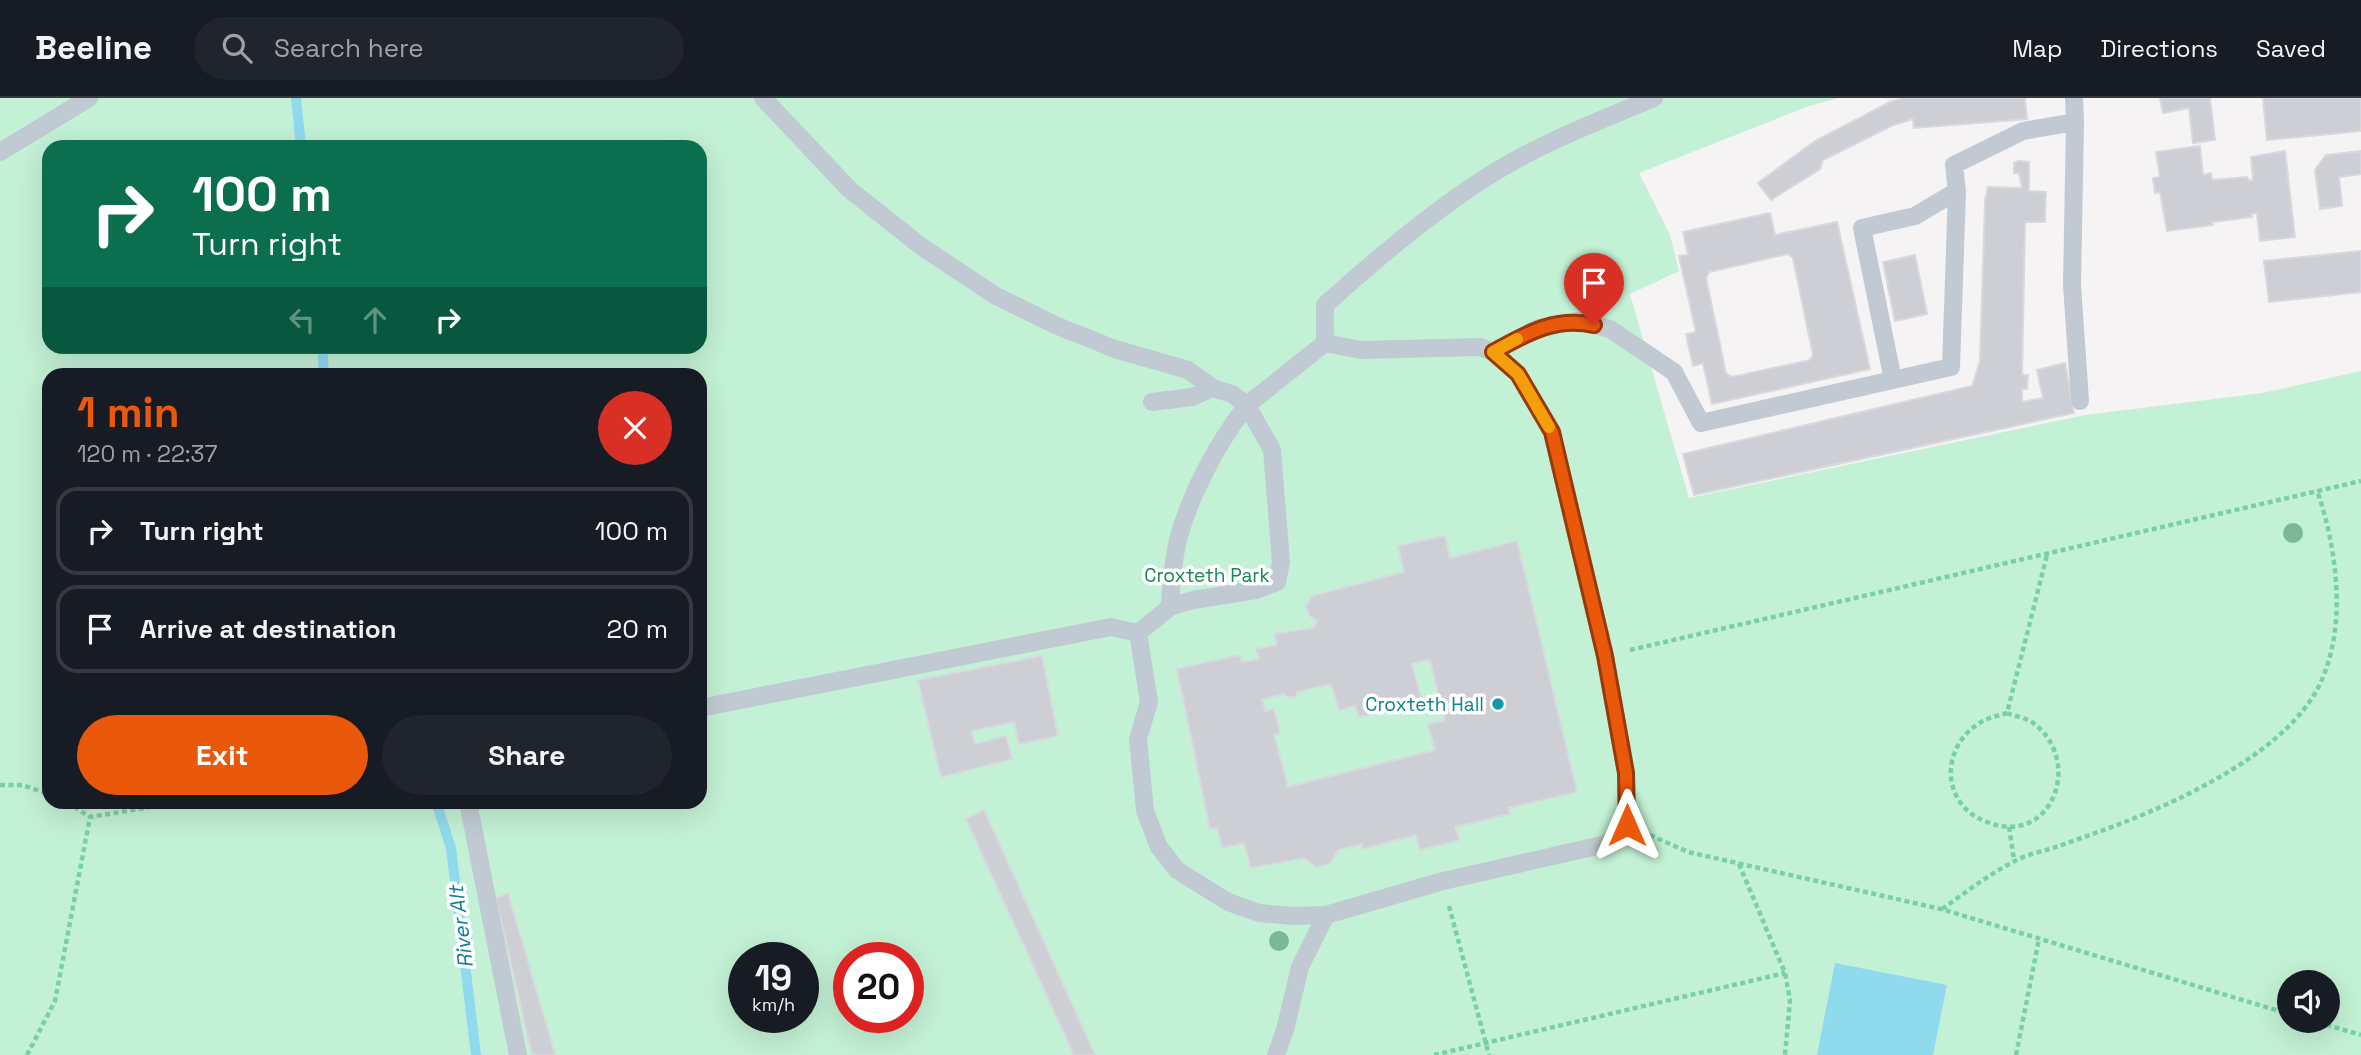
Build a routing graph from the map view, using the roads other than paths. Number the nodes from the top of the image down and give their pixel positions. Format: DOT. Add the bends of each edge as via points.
graph roads {
  1 [pos="89,98"];
  2 [pos="763,98"];
  3 [pos="1654,98"];
  4 [pos="2074,98"];
  5 [pos="2075,122"];
  6 [pos="0,152"];
  7 [pos="1957,191"];
  8 [pos="1325,343"];
  9 [pos="1493,352"];
  10 [pos="1893,380"];
  11 [pos="1213,388"];
  12 [pos="2080,401"];
  13 [pos="1152,402"];
  14 [pos="1247,405"];
  15 [pos="1170,607"];
  16 [pos="1138,633"];
  17 [pos="707,707"];
  18 [pos="469,809"];
  19 [pos="1326,915"];
  20 [pos="518,1055"];
  21 [pos="1276,1055"];
  1 -- 6 [label="lane"];
  2 -- 11 [label="lane" via="850,190 922,247 996,296 1055,326 1188,370"];
  3 -- 8 [label="lane" via="1587,124 1454,200 1378,257 1325,305"];
  4 -- 5 [label="lane"];
  5 -- 7 [label="lane" via="2023,131 1954,165"];
  5 -- 12 [label="lane" via="2072,285"];
  7 -- 10 [label="lane" via="1951,367"];
  7 -- 10 [label="lane" via="1915,216 1862,228"];
  8 -- 9 [label="lane" via="1361,349 1480,347"];
  8 -- 14 [label="lane"];
  9 -- 10 [label="lane" via="1538,328 1577,321 1610,329 1674,372 1701,424"];
  9 -- 19 [label="lane" via="1518,374 1552,432 1605,656 1626,773 1627,825 1606,844 1443,881"];
  11 -- 13 [label="lane" via="1192,397"];
  11 -- 14 [label="lane"];
  14 -- 15 [label="lane" via="1210,464 1186,516 1171,579"];
  14 -- 15 [label="lane" via="1272,450 1281,562 1276,582"];
  15 -- 16 [label="lane"];
  16 -- 17 [label="lane" via="1111,627"];
  16 -- 19 [label="lane" via="1149,702 1138,739 1145,811 1159,847 1177,870 1228,902 1259,913"];
  18 -- 20 [label="lane"];
  19 -- 21 [label="lane" via="1300,967"];
}
